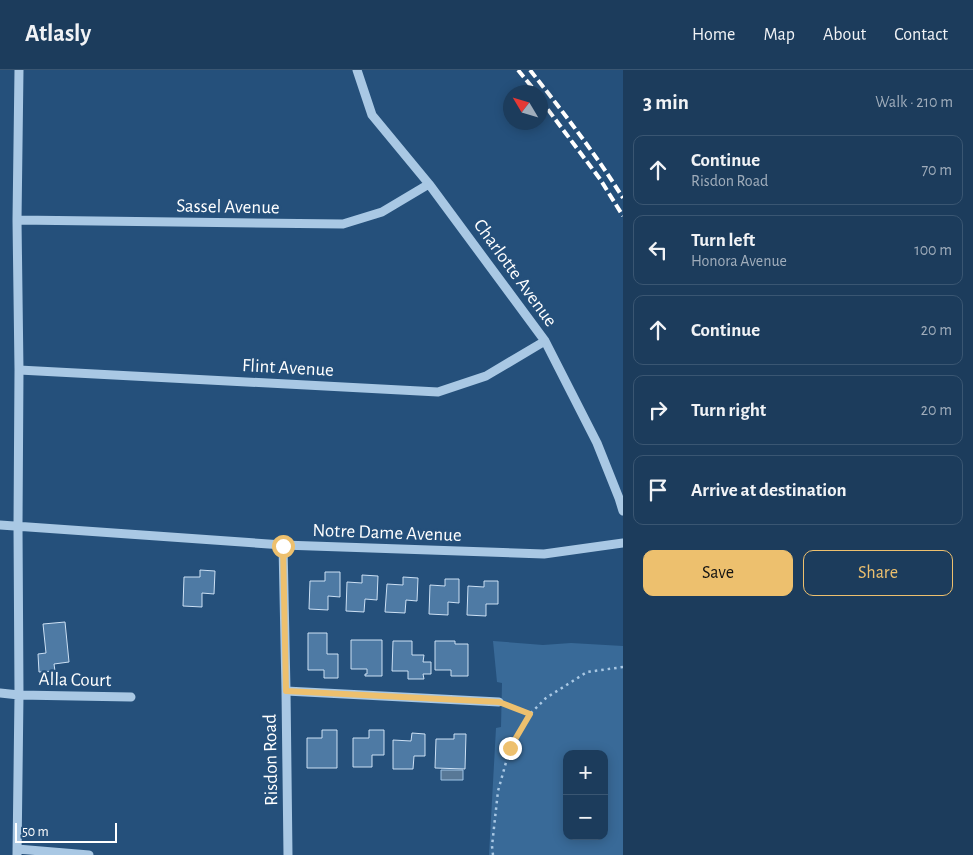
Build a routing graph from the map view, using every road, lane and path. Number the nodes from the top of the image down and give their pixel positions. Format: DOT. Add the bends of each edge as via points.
graph roads {
  1 [pos="19,70"];
  2 [pos="356,70"];
  3 [pos="429,184"];
  4 [pos="17,220"];
  5 [pos="545,341"];
  6 [pos="18,370"];
  7 [pos="623,511"];
  8 [pos="0,525"];
  9 [pos="18,526"];
  10 [pos="623,543"];
  11 [pos="283,546"];
  12 [pos="623,667"];
  13 [pos="286,691"];
  14 [pos="0,693"];
  15 [pos="19,695"];
  16 [pos="131,697"];
  17 [pos="499,702"];
  18 [pos="530,714"];
  19 [pos="17,852"];
  20 [pos="89,855"];
  21 [pos="288,855"];
  22 [pos="493,855"];
  1 -- 4 [label="street"];
  2 -- 3 [label="street, Charlotte Avenue" via="372,116"];
  3 -- 4 [label="street, Sassel Avenue" via="382,212 343,224"];
  3 -- 5 [label="street, Charlotte Avenue"];
  4 -- 6 [label="street"];
  5 -- 6 [label="street, Flint Avenue" via="486,376 438,392"];
  5 -- 7 [label="street, Charlotte Avenue" via="597,443"];
  6 -- 9 [label="street"];
  8 -- 9 [label="street, Notre Dame Avenue"];
  9 -- 11 [label="street, Notre Dame Avenue"];
  9 -- 15 [label="street"];
  10 -- 11 [label="street, Notre Dame Avenue" via="544,554"];
  11 -- 13 [label="street, Risdon Road"];
  12 -- 18 [label="path" via="587,672 546,698"];
  13 -- 17 [label="street"];
  13 -- 21 [label="street, Risdon Road"];
  14 -- 15 [label="street, Alla Court"];
  15 -- 16 [label="street, Alla Court"];
  15 -- 19 [label="street"];
  17 -- 18 [label="path"];
  18 -- 22 [label="path" via="510,748 498,791"];
  19 -- 20 [label="street"];
}
